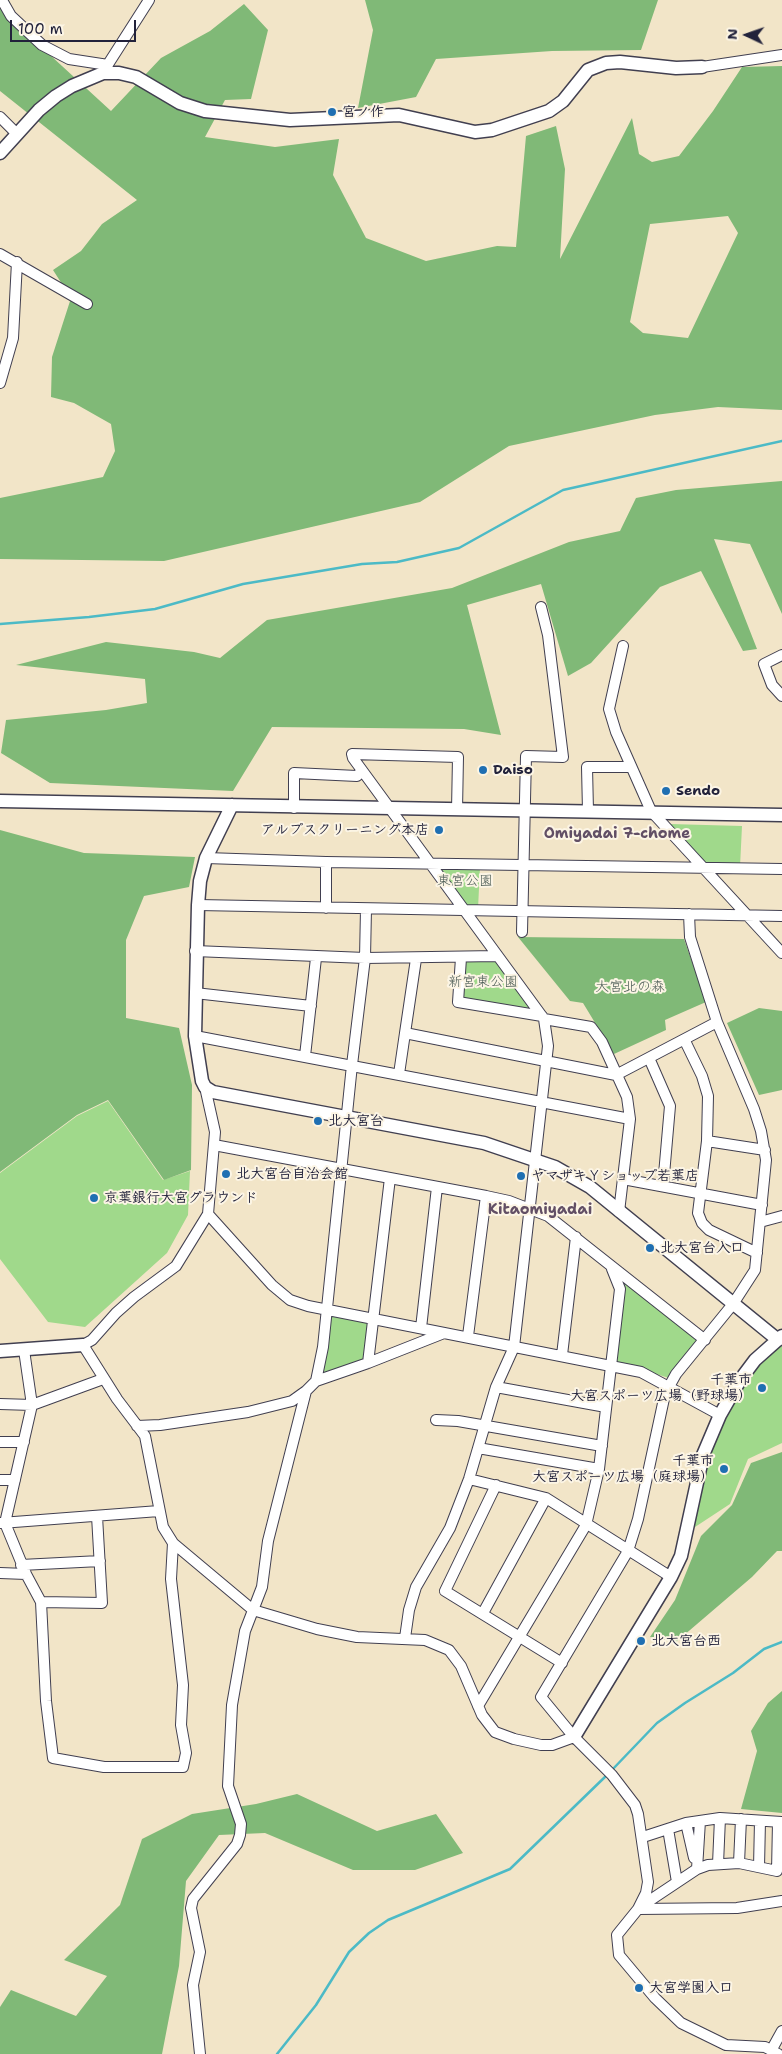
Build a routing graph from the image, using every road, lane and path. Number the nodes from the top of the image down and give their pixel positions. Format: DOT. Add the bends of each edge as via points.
graph roads {
  1 [pos="149,0"];
  2 [pos="0,1"];
  3 [pos="782,55"];
  4 [pos="702,67"];
  5 [pos="105,69"];
  6 [pos="0,117"];
  7 [pos="17,134"];
  8 [pos="0,153"];
  9 [pos="0,254"];
  10 [pos="17,262"];
  11 [pos="87,304"];
  12 [pos="0,383"];
  13 [pos="541,607"];
  14 [pos="623,646"];
  15 [pos="782,655"];
  16 [pos="782,696"];
  17 [pos="631,767"];
  18 [pos="362,771"];
  19 [pos="0,801"];
  20 [pos="232,805"];
  21 [pos="294,808"];
  22 [pos="390,809"];
  23 [pos="457,810"];
  24 [pos="524,810"];
  25 [pos="588,811"];
  26 [pos="651,812"];
  27 [pos="782,815"];
  28 [pos="206,858"];
  29 [pos="326,862"];
  30 [pos="430,864"];
  31 [pos="523,866"];
  32 [pos="703,868"];
  33 [pos="782,869"];
  34 [pos="198,905"];
  35 [pos="326,908"];
  36 [pos="366,909"];
  37 [pos="464,909"];
  38 [pos="522,911"];
  39 [pos="689,914"];
  40 [pos="746,915"];
  41 [pos="782,916"];
  42 [pos="522,932"];
  43 [pos="195,951"];
  44 [pos="782,952"];
  45 [pos="496,956"];
  46 [pos="316,958"];
  47 [pos="365,958"];
  48 [pos="461,958"];
  49 [pos="416,959"];
  50 [pos="194,993"];
  51 [pos="311,1006"];
  52 [pos="543,1017"];
  53 [pos="717,1022"];
  54 [pos="405,1033"];
  55 [pos="195,1036"];
  56 [pos="685,1041"];
  57 [pos="305,1056"];
  58 [pos="649,1058"];
  59 [pos="547,1060"];
  60 [pos="352,1065"];
  61 [pos="399,1074"];
  62 [pos="616,1075"];
  63 [pos="205,1088"];
  64 [pos="541,1100"];
  65 [pos="347,1116"];
  66 [pos="630,1119"];
  67 [pos="707,1141"];
  68 [pos="214,1145"];
  69 [pos="765,1150"];
  70 [pos="536,1160"];
  71 [pos="342,1169"];
  72 [pos="390,1178"];
  73 [pos="623,1179"];
  74 [pos="663,1186"];
  75 [pos="437,1187"];
  76 [pos="701,1193"];
  77 [pos="486,1196"];
  78 [pos="762,1204"];
  79 [pos="530,1209"];
  80 [pos="619,1212"];
  81 [pos="208,1214"];
  82 [pos="782,1216"];
  83 [pos="760,1222"];
  84 [pos="576,1237"];
  85 [pos="757,1253"];
  86 [pos="611,1266"];
  87 [pos="734,1304"];
  88 [pos="327,1310"];
  89 [pos="374,1319"];
  90 [pos="421,1328"];
  91 [pos="445,1332"];
  92 [pos="468,1336"];
  93 [pos="780,1338"];
  94 [pos="705,1340"];
  95 [pos="83,1345"];
  96 [pos="514,1347"];
  97 [pos="24,1350"];
  98 [pos="0,1351"];
  99 [pos="562,1355"];
  100 [pos="368,1363"];
  101 [pos="611,1366"];
  102 [pos="103,1378"];
  103 [pos="316,1381"];
  104 [pos="669,1386"];
  105 [pos="496,1387"];
  106 [pos="306,1391"];
  107 [pos="0,1404"];
  108 [pos="32,1405"];
  109 [pos="606,1407"];
  110 [pos="720,1414"];
  111 [pos="436,1420"];
  112 [pos="137,1426"];
  113 [pos="484,1427"];
  114 [pos="0,1442"];
  115 [pos="24,1442"];
  116 [pos="602,1446"];
  117 [pos="478,1448"];
  118 [pos="599,1469"];
  119 [pos="469,1479"];
  120 [pos="0,1480"];
  121 [pos="15,1480"];
  122 [pos="496,1485"];
  123 [pos="546,1498"];
  124 [pos="159,1510"];
  125 [pos="97,1516"];
  126 [pos="3,1523"];
  127 [pos="586,1525"];
  128 [pos="173,1543"];
  129 [pos="628,1551"];
  130 [pos="100,1561"];
  131 [pos="23,1570"];
  132 [pos="0,1573"];
  133 [pos="671,1577"];
  134 [pos="41,1602"];
  135 [pos="253,1610"];
  136 [pos="483,1614"];
  137 [pos="521,1636"];
  138 [pos="406,1638"];
  139 [pos="562,1663"];
  140 [pos="478,1706"];
  141 [pos="574,1737"];
  142 [pos="720,1818"];
  143 [pos="741,1819"];
  144 [pos="700,1821"];
  145 [pos="760,1821"];
  146 [pos="780,1822"];
  147 [pos="686,1823"];
  148 [pos="668,1829"];
  149 [pos="643,1837"];
  150 [pos="739,1863"];
  151 [pos="718,1864"];
  152 [pos="759,1867"];
  153 [pos="697,1869"];
  154 [pos="677,1882"];
  155 [pos="782,1901"];
  156 [pos="638,1909"];
  157 [pos="782,2031"];
  158 [pos="775,2051"];
  159 [pos="200,2054"];
  1 -- 5 [label="street"];
  2 -- 5 [label="street" via="42,45 68,59"];
  3 -- 4 [label="street"];
  4 -- 5 [label="street" via="606,63 588,70 564,101 549,111 492,130 475,132 399,116 290,120 205,111 180,103 136,78"];
  5 -- 7 [label="street" via="56,96 38,110"];
  6 -- 7 [label="street"];
  7 -- 8 [label="street"];
  9 -- 10 [label="street"];
  10 -- 11 [label="street"];
  10 -- 12 [label="street" via="13,338"];
  13 -- 24 [label="street" via="548,635 562,757 526,756"];
  14 -- 17 [label="street" via="609,709"];
  15 -- 16 [label="street" via="764,664 772,684"];
  17 -- 25 [label="street" via="587,767"];
  17 -- 26 [label="street"];
  18 -- 21 [label="street" via="356,776 294,773"];
  18 -- 22 [label="street"];
  18 -- 23 [label="street" via="352,754 458,757"];
  19 -- 20 [label="street"];
  20 -- 21 [label="street"];
  20 -- 28 [label="street"];
  21 -- 22 [label="street"];
  22 -- 23 [label="street"];
  22 -- 30 [label="street"];
  23 -- 24 [label="street"];
  24 -- 25 [label="street"];
  24 -- 31 [label="street"];
  25 -- 26 [label="street"];
  26 -- 27 [label="street"];
  26 -- 32 [label="street"];
  28 -- 29 [label="street"];
  28 -- 34 [label="street"];
  29 -- 30 [label="street"];
  29 -- 35 [label="street"];
  30 -- 31 [label="street"];
  30 -- 37 [label="street"];
  31 -- 32 [label="street"];
  31 -- 38 [label="street"];
  32 -- 33 [label="street"];
  32 -- 40 [label="street"];
  34 -- 35 [label="street"];
  34 -- 43 [label="street"];
  35 -- 36 [label="street"];
  36 -- 37 [label="street"];
  36 -- 47 [label="street"];
  37 -- 38 [label="street"];
  37 -- 45 [label="street"];
  38 -- 39 [label="street"];
  38 -- 42 [label="street"];
  39 -- 40 [label="street"];
  39 -- 53 [label="street" via="690,937"];
  40 -- 41 [label="street"];
  40 -- 44 [label="street"];
  43 -- 46 [label="street"];
  43 -- 50 [label="street"];
  45 -- 48 [label="street"];
  45 -- 52 [label="street"];
  46 -- 47 [label="street"];
  46 -- 51 [label="street"];
  47 -- 49 [label="street"];
  47 -- 60 [label="street"];
  48 -- 49 [label="street"];
  48 -- 52 [label="street" via="458,1002"];
  49 -- 54 [label="street"];
  50 -- 51 [label="street"];
  50 -- 55 [label="street"];
  51 -- 57 [label="street"];
  52 -- 59 [label="street"];
  52 -- 62 [label="street" via="591,1027 602,1042"];
  53 -- 56 [label="street"];
  53 -- 69 [label="street" via="754,1109"];
  54 -- 59 [label="street"];
  54 -- 61 [label="street"];
  55 -- 57 [label="street"];
  55 -- 63 [label="street"];
  56 -- 58 [label="street"];
  56 -- 67 [label="street" via="708,1096"];
  57 -- 60 [label="street"];
  58 -- 62 [label="street"];
  58 -- 74 [label="street" via="670,1106"];
  59 -- 62 [label="street"];
  59 -- 64 [label="street"];
  60 -- 61 [label="street"];
  60 -- 65 [label="street"];
  61 -- 64 [label="street"];
  62 -- 66 [label="street" via="627,1097"];
  63 -- 65 [label="street"];
  63 -- 68 [label="street" via="215,1132"];
  64 -- 66 [label="street"];
  64 -- 70 [label="street"];
  65 -- 70 [label="street" via="484,1143"];
  65 -- 71 [label="street"];
  66 -- 73 [label="street"];
  67 -- 69 [label="street"];
  67 -- 76 [label="street"];
  68 -- 71 [label="street"];
  68 -- 81 [label="street"];
  69 -- 78 [label="street"];
  70 -- 79 [label="street"];
  70 -- 80 [label="street" via="572,1176"];
  71 -- 72 [label="street"];
  71 -- 88 [label="street"];
  72 -- 75 [label="street"];
  72 -- 89 [label="street"];
  73 -- 74 [label="street"];
  73 -- 80 [label="street"];
  74 -- 76 [label="street"];
  75 -- 77 [label="street"];
  75 -- 90 [label="street"];
  76 -- 78 [label="street"];
  76 -- 85 [label="street" via="698,1213 709,1230"];
  77 -- 79 [label="street"];
  77 -- 92 [label="street"];
  78 -- 83 [label="street"];
  79 -- 84 [label="street" via="548,1216"];
  79 -- 96 [label="street"];
  80 -- 87 [label="street"];
  81 -- 88 [label="street" via="290,1300"];
  81 -- 95 [label="street" via="176,1266 134,1297 92,1340"];
  82 -- 83 [label="street"];
  83 -- 85 [label="street"];
  84 -- 86 [label="street"];
  84 -- 99 [label="street"];
  85 -- 87 [label="street" via="755,1270"];
  86 -- 94 [label="street"];
  86 -- 101 [label="street" via="620,1289"];
  87 -- 93 [label="street"];
  87 -- 94 [label="street"];
  88 -- 89 [label="street"];
  88 -- 103 [label="street"];
  89 -- 90 [label="street"];
  89 -- 100 [label="street"];
  90 -- 91 [label="street"];
  91 -- 92 [label="street"];
  91 -- 100 [label="street"];
  92 -- 96 [label="street"];
  93 -- 110 [label="street" via="740,1380"];
  94 -- 104 [label="street"];
  95 -- 97 [label="street"];
  95 -- 102 [label="street"];
  96 -- 99 [label="street"];
  96 -- 105 [label="street"];
  97 -- 98 [label="street"];
  97 -- 108 [label="street"];
  99 -- 101 [label="street"];
  100 -- 103 [label="street"];
  101 -- 104 [label="street" via="641,1372"];
  101 -- 109 [label="street"];
  102 -- 108 [label="street"];
  102 -- 112 [label="street"];
  103 -- 106 [label="street"];
  104 -- 110 [label="street"];
  104 -- 129 [label="street" via="660,1408 638,1519"];
  105 -- 109 [label="street"];
  105 -- 113 [label="street"];
  106 -- 112 [label="street" via="292,1401 248,1412"];
  106 -- 135 [label="street" via="268,1541 262,1587"];
  107 -- 108 [label="street"];
  108 -- 115 [label="street"];
  109 -- 116 [label="street"];
  110 -- 133 [label="street" via="703,1455 688,1534"];
  111 -- 113 [label="street"];
  112 -- 124 [label="street" via="149,1453"];
  113 -- 116 [label="street"];
  113 -- 117 [label="street"];
  114 -- 115 [label="street"];
  115 -- 121 [label="street"];
  116 -- 118 [label="street"];
  117 -- 118 [label="street"];
  117 -- 119 [label="street"];
  118 -- 127 [label="street"];
  119 -- 122 [label="street"];
  119 -- 138 [label="street" via="450,1528 416,1586"];
  120 -- 121 [label="street"];
  121 -- 126 [label="street"];
  122 -- 123 [label="street"];
  122 -- 136 [label="street" via="445,1591"];
  123 -- 127 [label="street"];
  123 -- 136 [label="street"];
  124 -- 125 [label="street"];
  124 -- 128 [label="street" via="163,1527"];
  125 -- 126 [label="street"];
  125 -- 130 [label="street"];
  126 -- 131 [label="street"];
  127 -- 129 [label="street"];
  127 -- 137 [label="street"];
  128 -- 134 [label="street" via="171,1579 183,1685 181,1725 186,1752 183,1767 104,1767 53,1758 46,1701"];
  128 -- 135 [label="street"];
  129 -- 133 [label="street"];
  129 -- 139 [label="street"];
  130 -- 131 [label="street"];
  130 -- 134 [label="street" via="102,1603"];
  131 -- 132 [label="street"];
  131 -- 134 [label="street"];
  133 -- 141 [label="street"];
  135 -- 138 [label="street" via="317,1629 382,1639"];
  135 -- 159 [label="street" via="245,1631 232,1705 228,1786 241,1824 240,1835 237,1844 193,1899 191,1908 200,1952 192,1985"];
  136 -- 137 [label="street"];
  137 -- 139 [label="street"];
  137 -- 140 [label="street"];
  138 -- 140 [label="street" via="433,1642 449,1650 461,1666"];
  139 -- 141 [label="street" via="541,1697"];
  140 -- 141 [label="street" via="488,1725 495,1732 509,1737 552,1745"];
  141 -- 149 [label="street" via="612,1775 635,1805"];
  142 -- 143 [label="street"];
  142 -- 144 [label="street"];
  142 -- 151 [label="street"];
  143 -- 145 [label="street"];
  143 -- 150 [label="street"];
  144 -- 147 [label="street"];
  144 -- 153 [label="street"];
  145 -- 146 [label="street"];
  145 -- 152 [label="street"];
  146 -- 152 [label="street" via="777,1871"];
  147 -- 148 [label="street"];
  147 -- 153 [label="street"];
  148 -- 149 [label="street"];
  148 -- 154 [label="street"];
  149 -- 156 [label="street" via="648,1882"];
  150 -- 151 [label="street"];
  150 -- 152 [label="street"];
  151 -- 153 [label="street"];
  153 -- 154 [label="street"];
  154 -- 156 [label="street"];
  155 -- 156 [label="street" via="737,1908"];
  156 -- 158 [label="street" via="616,1935 617,1949 627,1966 671,2014 681,2023 726,2045 758,2046"];
  157 -- 158 [label="street"];
}
